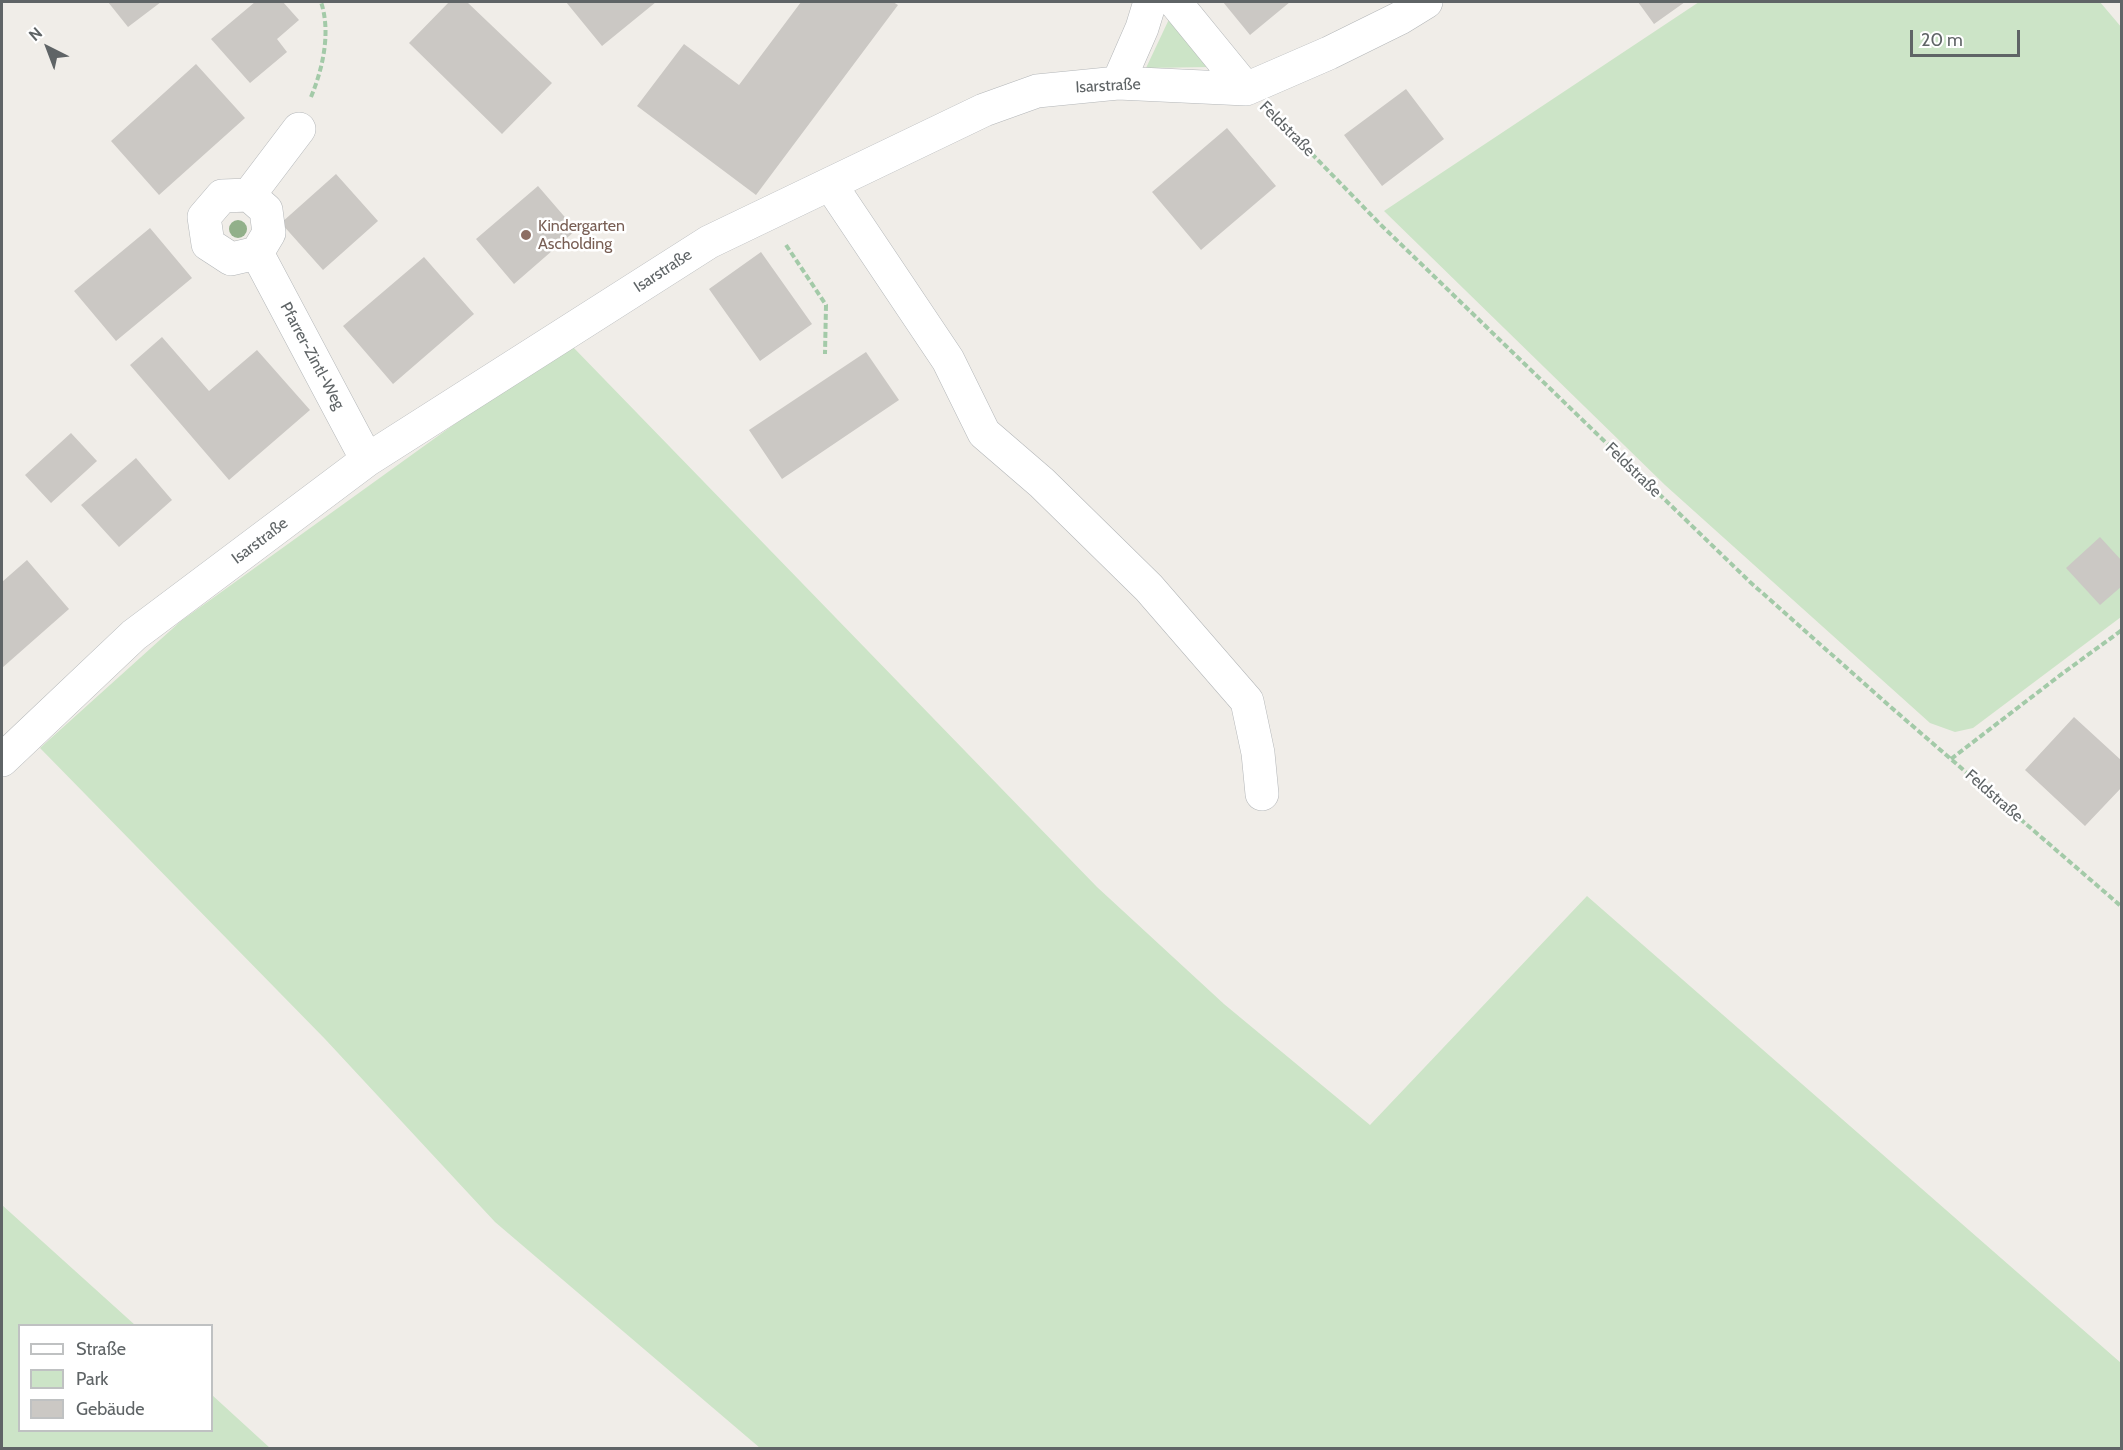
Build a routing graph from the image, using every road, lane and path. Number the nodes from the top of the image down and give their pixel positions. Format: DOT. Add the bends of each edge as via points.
graph roads {
  1 [pos="321,2"];
  2 [pos="1150,2"];
  3 [pos="1175,2"];
  4 [pos="1426,2"];
  5 [pos="1118,83"];
  6 [pos="1246,89"];
  7 [pos="299,129"];
  8 [pos="830,184"];
  9 [pos="249,195"];
  10 [pos="766,214"];
  11 [pos="257,253"];
  12 [pos="825,354"];
  13 [pos="367,460"];
  14 [pos="2121,630"];
  15 [pos="1951,759"];
  16 [pos="2,760"];
  17 [pos="1262,794"];
  18 [pos="2121,907"];
  1 -- 7 [label="path" via="326,18 321,74"];
  2 -- 5 [label="street"];
  3 -- 6 [label="street, Feldstraße"];
  4 -- 6 [label="street, Isarstraße" via="1329,53"];
  5 -- 6 [label="street, Isarstraße"];
  5 -- 8 [label="street, Isarstraße" via="1037,91 984,110"];
  6 -- 15 [label="path, Feldstraße" via="1397,241 1750,582"];
  7 -- 9 [label="street"];
  8 -- 10 [label="street, Isarstraße"];
  8 -- 17 [label="street" via="948,360 984,433 1042,483 1149,588 1247,701"];
  9 -- 11 [label="street" via="266,210 268,222 269,233"];
  9 -- 11 [label="street" via="222,196 204,217 208,244 231,259"];
  10 -- 12 [label="path" via="826,306"];
  10 -- 13 [label="street, Isarstraße" via="709,242"];
  11 -- 13 [label="street, Pfarrer-Zintl-Weg"];
  13 -- 16 [label="street, Isarstraße" via="134,635"];
  14 -- 15 [label="path"];
  15 -- 18 [label="path, Feldstraße"];
}
